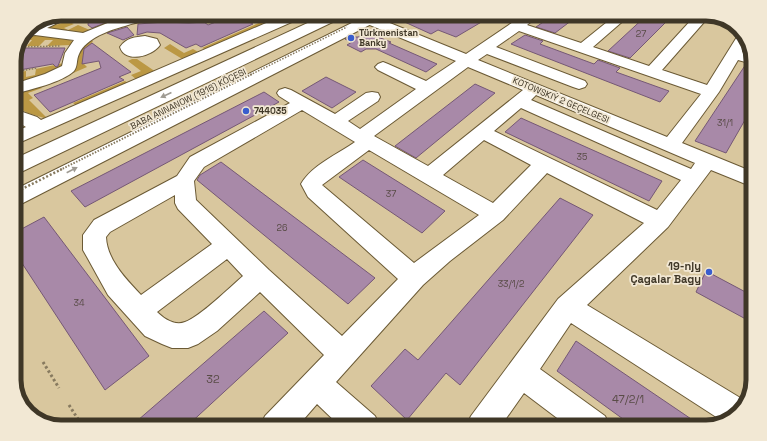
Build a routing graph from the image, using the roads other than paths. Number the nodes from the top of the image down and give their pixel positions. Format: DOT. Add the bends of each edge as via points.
graph roads {
  1 [pos="125,21"];
  2 [pos="269,21"];
  3 [pos="329,21"];
  4 [pos="330,21"];
  5 [pos="330,21"];
  6 [pos="361,21"];
  7 [pos="382,21"];
  8 [pos="524,21"];
  9 [pos="616,21"];
  10 [pos="694,21"];
  11 [pos="517,26"];
  12 [pos="33,33"];
  13 [pos="86,38"];
  14 [pos="742,44"];
  15 [pos="485,48"];
  16 [pos="582,49"];
  17 [pos="146,50"];
  18 [pos="467,60"];
  19 [pos="383,67"];
  20 [pos="174,68"];
  21 [pos="652,72"];
  22 [pos="580,84"];
  23 [pos="21,86"];
  24 [pos="427,88"];
  25 [pos="534,88"];
  26 [pos="711,92"];
  27 [pos="372,97"];
  28 [pos="519,101"];
  29 [pos="21,117"];
  30 [pos="335,122"];
  31 [pos="38,128"];
  32 [pos="482,132"];
  33 [pos="21,136"];
  34 [pos="365,139"];
  35 [pos="670,145"];
  36 [pos="21,149"];
  37 [pos="708,161"];
  38 [pos="545,163"];
  39 [pos="21,164"];
  40 [pos="430,175"];
  41 [pos="746,177"];
  42 [pos="694,178"];
  43 [pos="21,180"];
  44 [pos="184,181"];
  45 [pos="37,188"];
  46 [pos="21,191"];
  47 [pos="21,196"];
  48 [pos="21,198"];
  49 [pos="495,214"];
  50 [pos="660,221"];
  51 [pos="228,244"];
  52 [pos="260,277"];
  53 [pos="414,278"];
  54 [pos="567,306"];
  55 [pos="139,311"];
  56 [pos="343,355"];
  57 [pos="521,373"];
  58 [pos="316,384"];
  59 [pos="732,410"];
  60 [pos="283,420"];
  61 [pos="356,420"];
  62 [pos="487,420"];
  63 [pos="585,420"];
  1 -- 13 [label="main road"];
  2 -- 20 [label="main road"];
  3 -- 36 [label="main road"];
  4 -- 39 [label="main road, BABA ANNANOW (1916) KÖÇESI, one-way"];
  5 -- 43 [label="main road, BABA ANNANOW (1916) KÖÇESI"];
  45 -- 6 [label="main road, one-way"];
  7 -- 18 [label="main road, KOTOWSKIÝ 2 GEÇELGESI"];
  8 -- 11 [label="main road"];
  9 -- 16 [label="main road"];
  10 -- 21 [label="main road"];
  11 -- 15 [label="main road"];
  11 -- 16 [label="main road"];
  12 -- 13 [label="main road"];
  13 -- 23 [label="main road" via="73,50 70,65 66,69"];
  14 -- 26 [label="main road"];
  15 -- 18 [label="main road"];
  15 -- 22 [label="main road"];
  16 -- 21 [label="main road"];
  17 -- 20 [label="main road"];
  18 -- 24 [label="main road"];
  18 -- 25 [label="main road, KOTOWSKIÝ 2 GEÇELGESI"];
  19 -- 24 [label="main road"];
  20 -- 31 [label="main road"];
  21 -- 26 [label="main road"];
  24 -- 34 [label="main road"];
  25 -- 28 [label="main road"];
  25 -- 35 [label="main road, KOTOWSKIÝ 2 GEÇELGESI"];
  26 -- 35 [label="main road"];
  27 -- 30 [label="main road"];
  28 -- 32 [label="main road"];
  28 -- 42 [label="main road"];
  29 -- 31 [label="main road" via="31,121"];
  30 -- 34 [label="main road"];
  30 -- 44 [label="main road" via="294,98 197,162"];
  31 -- 33 [label="main road"];
  32 -- 38 [label="main road"];
  32 -- 40 [label="main road"];
  34 -- 40 [label="main road"];
  34 -- 53 [label="main road" via="311,184 315,192"];
  35 -- 37 [label="main road, KOTOWSKIÝ 2 GEÇELGESI"];
  37 -- 41 [label="main road, KOTOWSKIÝ 2 GEÇELGESI"];
  37 -- 42 [label="main road"];
  38 -- 49 [label="main road"];
  38 -- 50 [label="main road"];
  40 -- 49 [label="main road"];
  42 -- 50 [label="main road"];
  44 -- 51 [label="main road" via="186,203"];
  44 -- 55 [label="main road" via="102,226 94,235 95,250 117,287"];
  45 -- 46 [label="main road"];
  45 -- 47 [label="main road"];
  45 -- 48 [label="main road"];
  49 -- 53 [label="main road"];
  50 -- 54 [label="main road"];
  51 -- 52 [label="main road"];
  51 -- 55 [label="main road"];
  52 -- 55 [label="main road" via="208,322 188,335 172,335 154,327"];
  52 -- 56 [label="main road"];
  53 -- 56 [label="main road"];
  54 -- 57 [label="main road"];
  54 -- 59 [label="main road"];
  56 -- 58 [label="main road"];
  57 -- 62 [label="main road"];
  57 -- 63 [label="main road"];
  58 -- 60 [label="main road"];
  58 -- 61 [label="main road"];
}
